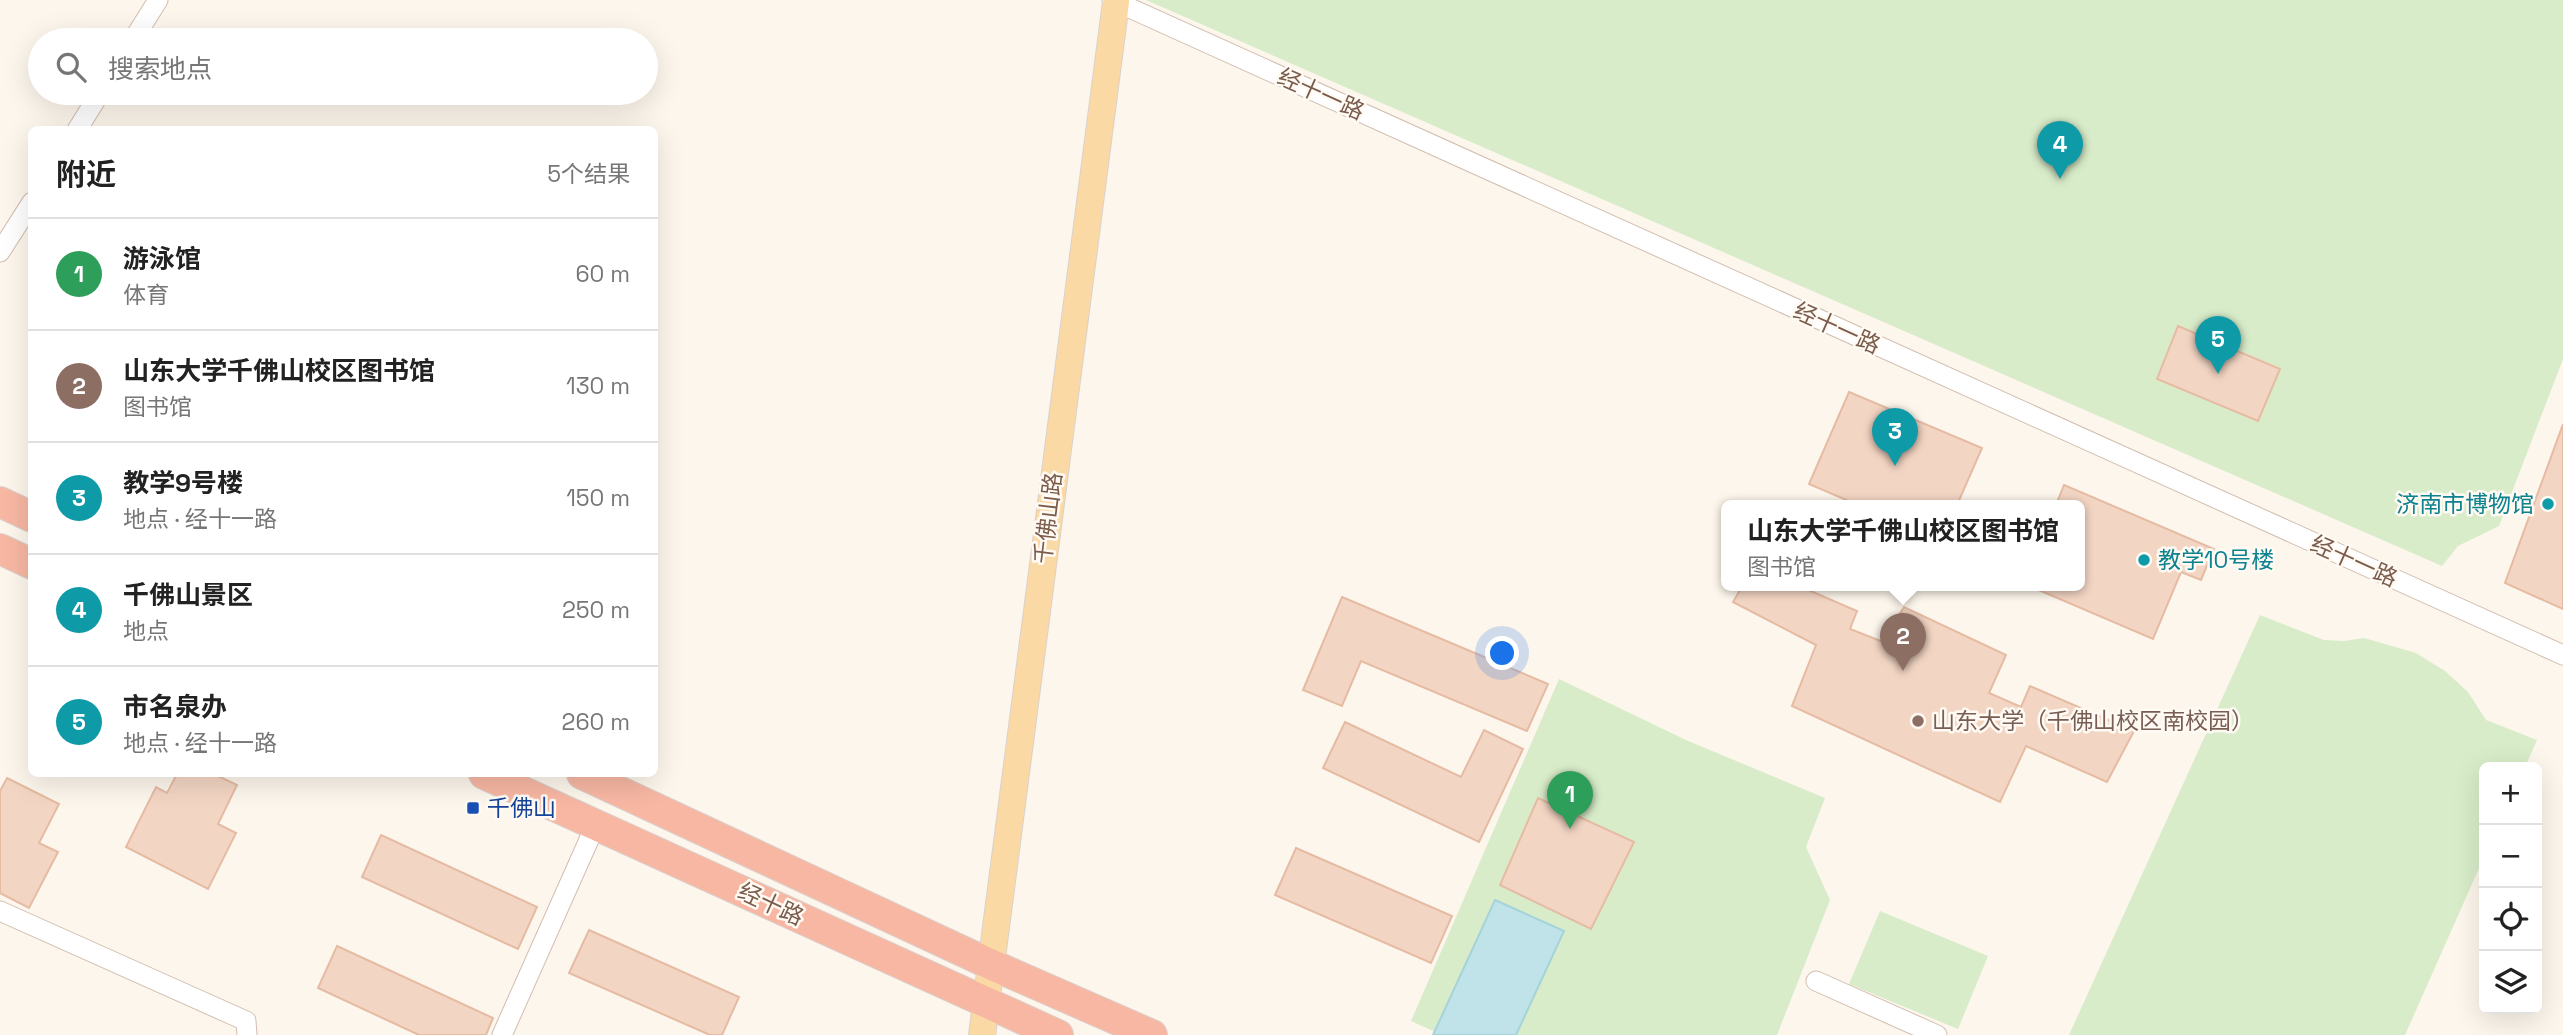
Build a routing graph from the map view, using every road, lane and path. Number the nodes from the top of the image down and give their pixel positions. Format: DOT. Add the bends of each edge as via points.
graph roads {
  1 [pos="158,0"];
  2 [pos="1114,1"];
  3 [pos="140,28"];
  4 [pos="93,105"];
  5 [pos="79,126"];
  6 [pos="28,208"];
  7 [pos="0,252"];
  8 [pos="0,502"];
  9 [pos="28,515"];
  10 [pos="0,549"];
  11 [pos="28,562"];
  12 [pos="2563,654"];
  13 [pos="491,777"];
  14 [pos="588,777"];
  15 [pos="596,824"];
  16 [pos="0,911"];
  17 [pos="990,964"];
  18 [pos="1816,981"];
  19 [pos="986,1002"];
  20 [pos="247,1035"];
  21 [pos="502,1035"];
  22 [pos="982,1035"];
  23 [pos="1058,1035"];
  24 [pos="1152,1035"];
  25 [pos="1937,1035"];
  1 -- 3 [label="street"];
  2 -- 12 [label="street, 经十一路"];
  2 -- 17 [label="main road, 千佛山路"];
  4 -- 5 [label="street"];
  6 -- 7 [label="street"];
  8 -- 9 [label="highway"];
  10 -- 11 [label="highway"];
  13 -- 15 [label="highway, 经十路"];
  14 -- 17 [label="highway, 经十路"];
  15 -- 19 [label="highway, 经十路"];
  15 -- 21 [label="street"];
  16 -- 20 [label="street" via="246,1021"];
  17 -- 19 [label="main road, 千佛山路"];
  17 -- 24 [label="highway, 经十路"];
  18 -- 25 [label="street"];
  19 -- 22 [label="main road, 千佛山路"];
  19 -- 23 [label="highway, 经十路"];
}
